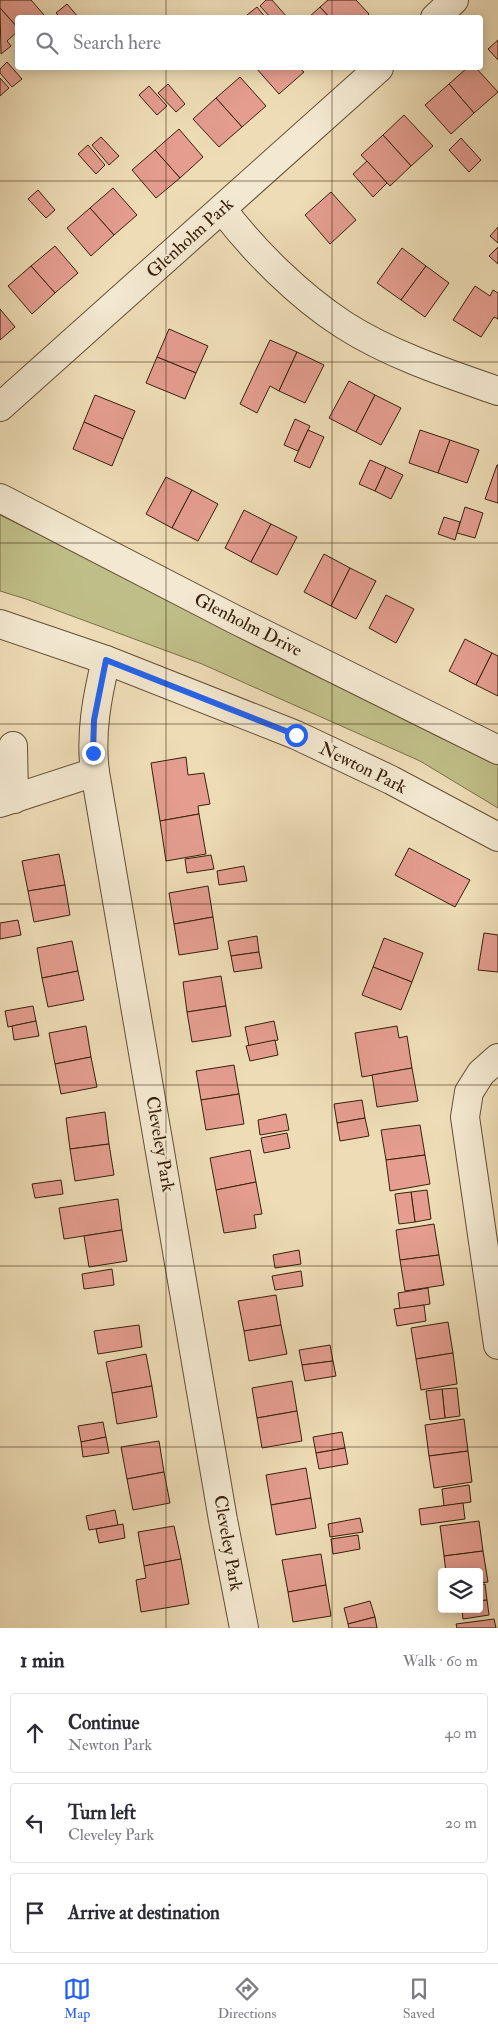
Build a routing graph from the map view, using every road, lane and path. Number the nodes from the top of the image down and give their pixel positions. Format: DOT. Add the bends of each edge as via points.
graph roads {
  1 [pos="454,0"];
  2 [pos="438,15"];
  3 [pos="377,70"];
  4 [pos="222,209"];
  5 [pos="498,392"];
  6 [pos="0,407"];
  7 [pos="0,498"];
  8 [pos="0,624"];
  9 [pos="106,660"];
  10 [pos="13,746"];
  11 [pos="498,750"];
  12 [pos="95,772"];
  13 [pos="7,801"];
  14 [pos="498,837"];
  15 [pos="498,1058"];
  16 [pos="498,1344"];
  17 [pos="244,1628"];
  1 -- 2 [label="street"];
  3 -- 4 [label="street, Glenholm Park"];
  4 -- 5 [label="street" via="296,288 344,324 393,351"];
  4 -- 6 [label="street, Glenholm Park"];
  7 -- 11 [label="street, Glenholm Drive"];
  8 -- 9 [label="street, Newton Park"];
  9 -- 12 [label="street, Cleveley Park" via="94,720"];
  9 -- 14 [label="street, Newton Park" via="296,735 392,780"];
  10 -- 13 [label="street"];
  12 -- 13 [label="street"];
  12 -- 17 [label="street, Cleveley Park"];
  15 -- 16 [label="street" via="481,1073 468,1092 466,1117"];
}
